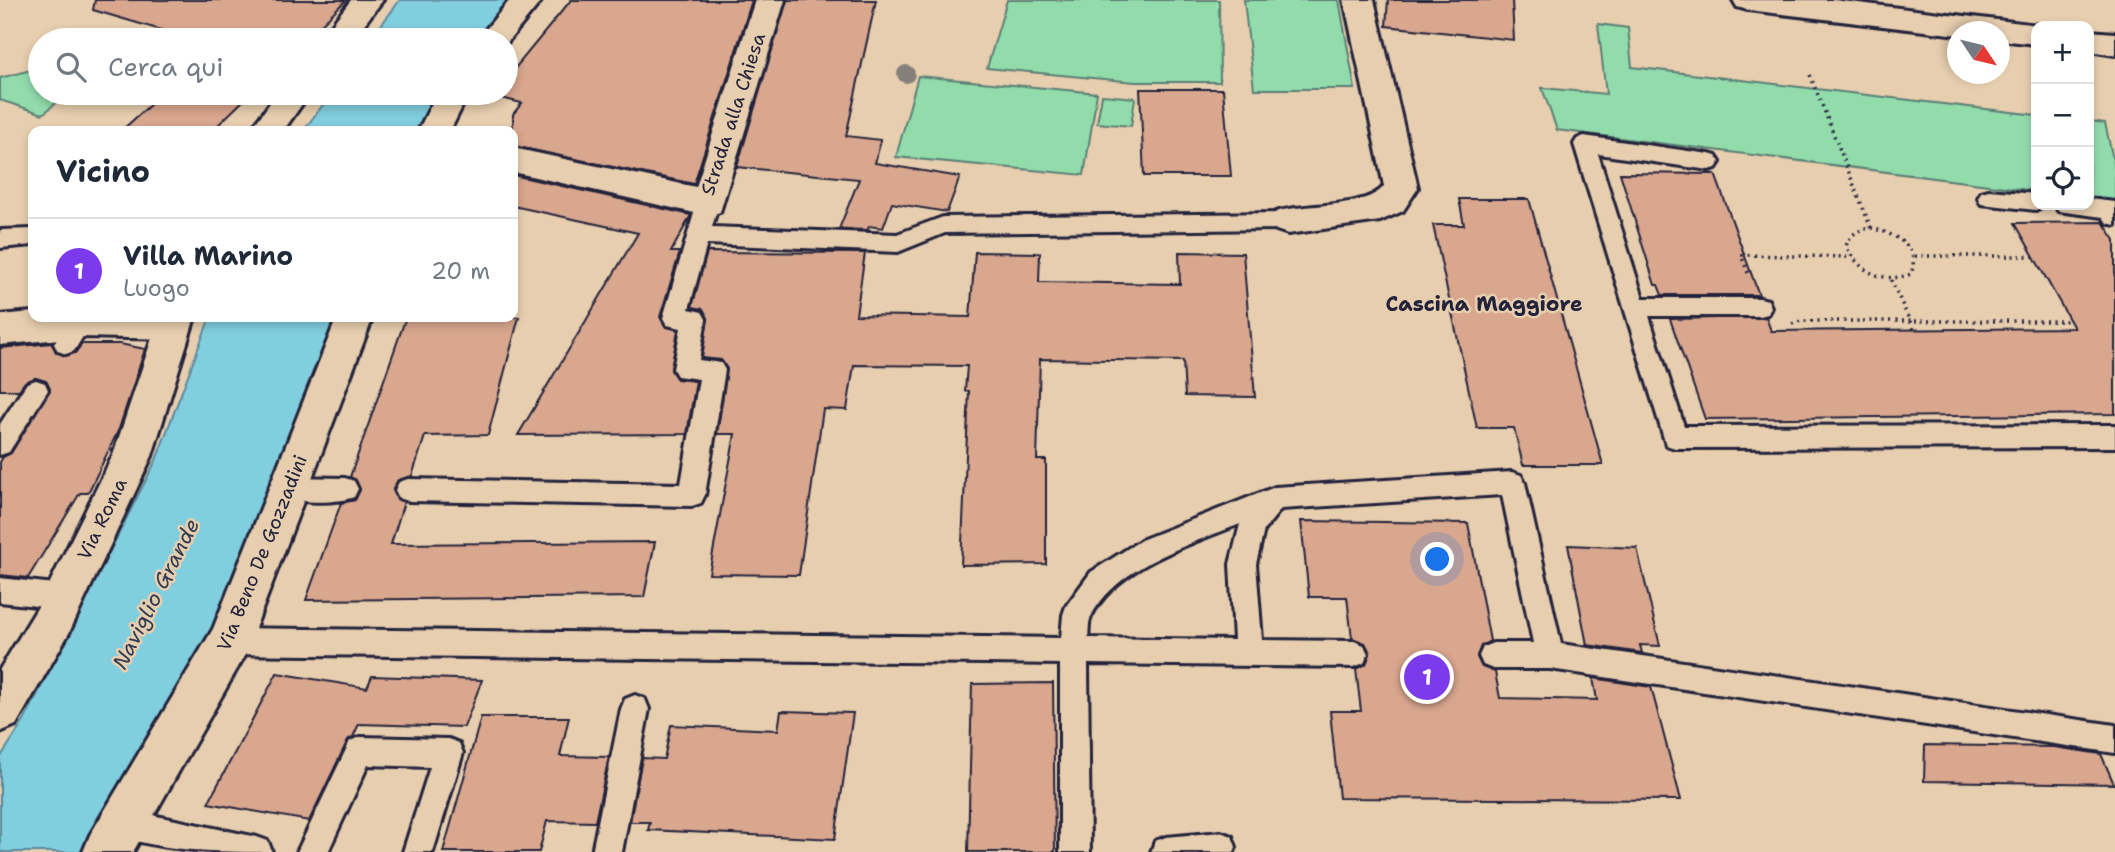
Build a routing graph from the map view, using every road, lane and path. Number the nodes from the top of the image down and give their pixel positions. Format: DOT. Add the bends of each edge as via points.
graph roads {
  1 [pos="368,0"];
  2 [pos="527,0"];
  3 [pos="770,0"];
  4 [pos="1359,0"];
  5 [pos="1748,0"];
  6 [pos="345,28"];
  7 [pos="502,28"];
  8 [pos="2031,33"];
  9 [pos="2094,42"];
  10 [pos="2115,44"];
  11 [pos="1810,75"];
  12 [pos="285,105"];
  13 [pos="447,105"];
  14 [pos="270,126"];
  15 [pos="436,126"];
  16 [pos="518,161"];
  17 [pos="1709,162"];
  18 [pos="1989,198"];
  19 [pos="708,202"];
  20 [pos="2031,202"];
  21 [pos="2094,208"];
  22 [pos="2115,217"];
  23 [pos="1288,221"];
  24 [pos="1871,228"];
  25 [pos="698,235"];
  26 [pos="28,237"];
  27 [pos="0,239"];
  28 [pos="1745,256"];
  29 [pos="1915,256"];
  30 [pos="2034,256"];
  31 [pos="1850,257"];
  32 [pos="1891,280"];
  33 [pos="1635,307"];
  34 [pos="1760,307"];
  35 [pos="1910,321"];
  36 [pos="2070,321"];
  37 [pos="167,322"];
  38 [pos="176,322"];
  39 [pos="353,322"];
  40 [pos="0,330"];
  41 [pos="1914,330"];
  42 [pos="36,390"];
  43 [pos="7,424"];
  44 [pos="2115,436"];
  45 [pos="0,444"];
  46 [pos="289,488"];
  47 [pos="345,489"];
  48 [pos="408,490"];
  49 [pos="1275,498"];
  50 [pos="0,590"];
  51 [pos="64,597"];
  52 [pos="230,642"];
  53 [pos="1074,651"];
  54 [pos="1249,653"];
  55 [pos="1354,654"];
  56 [pos="1493,656"];
  57 [pos="1550,656"];
  58 [pos="635,709"];
  59 [pos="0,710"];
  60 [pos="2115,739"];
  61 [pos="115,838"];
  62 [pos="1221,847"];
  63 [pos="257,852"];
  64 [pos="312,852"];
  65 [pos="418,852"];
  66 [pos="607,852"];
  67 [pos="1075,852"];
  68 [pos="1166,852"];
  1 -- 6 [label="street"];
  2 -- 7 [label="street"];
  3 -- 19 [label="street, Strada alla Chiesa"];
  4 -- 23 [label="street" via="1401,188 1391,202 1368,212"];
  5 -- 8 [label="street"];
  9 -- 10 [label="street"];
  11 -- 24 [label="path"];
  12 -- 14 [label="street"];
  13 -- 15 [label="street"];
  16 -- 19 [label="street, Strada alla Chiesa"];
  17 -- 33 [label="lane" via="1584,144"];
  18 -- 20 [label="lane"];
  19 -- 25 [label="lane"];
  21 -- 22 [label="lane" via="2110,209"];
  23 -- 25 [label="lane" via="943,225 898,243"];
  24 -- 29 [label="path" via="1898,237"];
  24 -- 31 [label="path" via="1849,236"];
  25 -- 48 [label="lane" via="675,318 694,319 685,369 713,370 692,495"];
  26 -- 27 [label="lane"];
  28 -- 31 [label="path"];
  29 -- 30 [label="path"];
  29 -- 32 [label="path" via="1911,274"];
  31 -- 32 [label="path" via="1874,276"];
  32 -- 35 [label="path"];
  33 -- 34 [label="lane"];
  33 -- 44 [label="lane" via="1675,437"];
  34 -- 35 [label="path" via="1769,328 1801,321"];
  35 -- 36 [label="path"];
  35 -- 41 [label="path"];
  37 -- 40 [label="street" via="73,333"];
  38 -- 51 [label="street, Via Roma" via="132,456"];
  39 -- 46 [label="street, Via Beno De Gozzadini"];
  42 -- 43 [label="lane"];
  43 -- 45 [label="lane"];
  46 -- 47 [label="lane"];
  46 -- 52 [label="street, Via Beno De Gozzadini"];
  49 -- 53 [label="lane" via="1150,548 1100,581 1076,615"];
  49 -- 54 [label="lane" via="1252,525 1243,564"];
  49 -- 57 [label="lane" via="1512,483"];
  50 -- 51 [label="lane"];
  51 -- 59 [label="street, Via Roma"];
  52 -- 53 [label="lane"];
  52 -- 61 [label="street, Via Beno De Gozzadini"];
  53 -- 54 [label="lane"];
  53 -- 67 [label="lane"];
  54 -- 55 [label="lane"];
  56 -- 57 [label="lane"];
  57 -- 60 [label="lane"];
  58 -- 66 [label="lane"];
  61 -- 63 [label="lane"];
  62 -- 68 [label="lane"];
  64 -- 65 [label="lane" via="360,751 449,753"];
}
